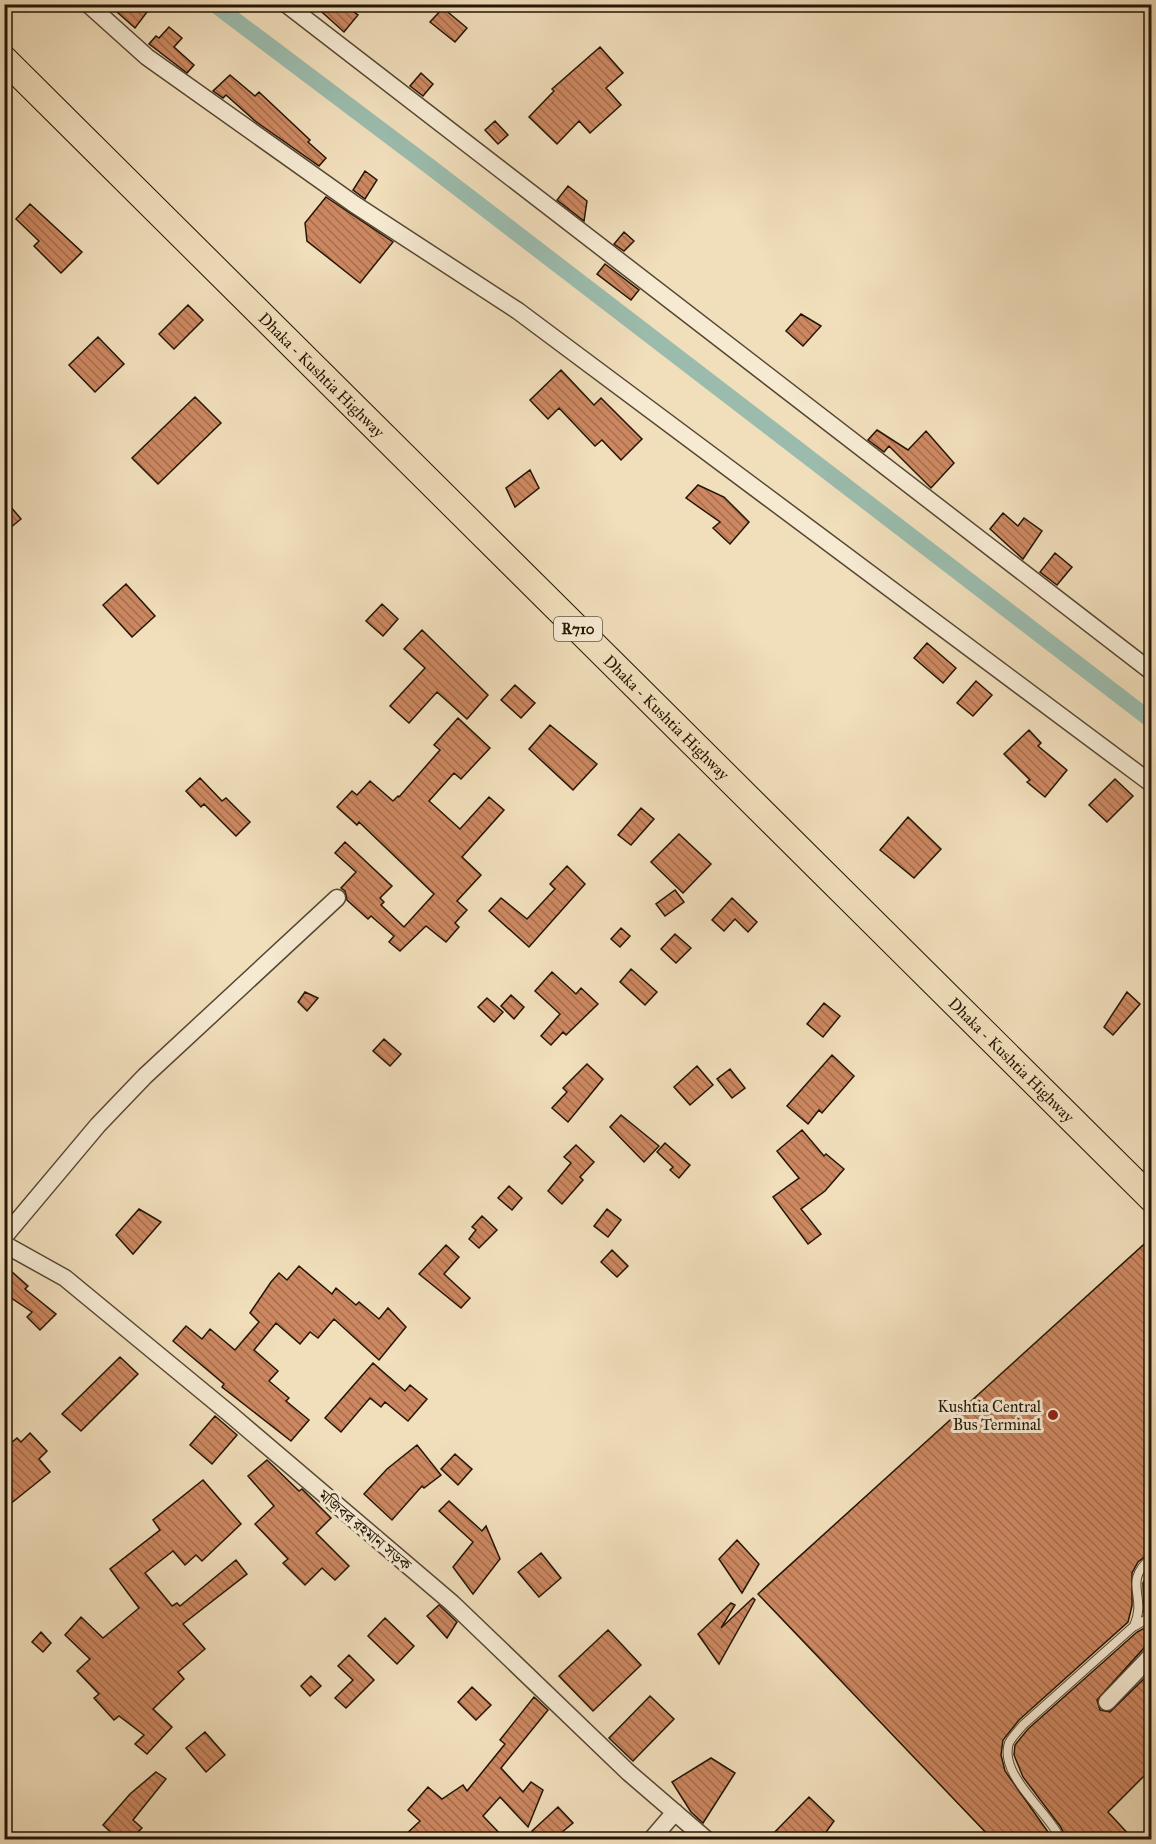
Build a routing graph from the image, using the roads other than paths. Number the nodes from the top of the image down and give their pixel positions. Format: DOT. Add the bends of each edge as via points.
graph roads {
  1 [pos="88,4"];
  2 [pos="285,4"];
  3 [pos="4,59"];
  4 [pos="1152,672"];
  5 [pos="1152,784"];
  6 [pos="337,898"];
  7 [pos="1152,1198"];
  8 [pos="4,1236"];
  9 [pos="4,1244"];
  10 [pos="1152,1557"];
  11 [pos="1152,1616"];
  12 [pos="1134,1626"];
  13 [pos="1152,1655"];
  14 [pos="1107,1702"];
  15 [pos="675,1812"];
  16 [pos="651,1839"];
  17 [pos="706,1839"];
  18 [pos="1061,1839"];
  1 -- 5 [label="street" via="147,57 354,204 518,311"];
  2 -- 4 [label="street"];
  3 -- 7 [label="main road, Dhaka - Kushtia Highway / R710"];
  6 -- 8 [label="street" via="145,1076"];
  9 -- 15 [label="street, মজিবর রহমান সড়ক" via="65,1278 230,1414 452,1603"];
  10 -- 12 [label="lane" via="1134,1581 1139,1614"];
  11 -- 12 [label="lane"];
  12 -- 18 [label="lane" via="1023,1725 1009,1744 1009,1761 1019,1784"];
  13 -- 14 [label="street"];
  15 -- 16 [label="street"];
  15 -- 17 [label="street, মজিবর রহমান সড়ক"];
}
